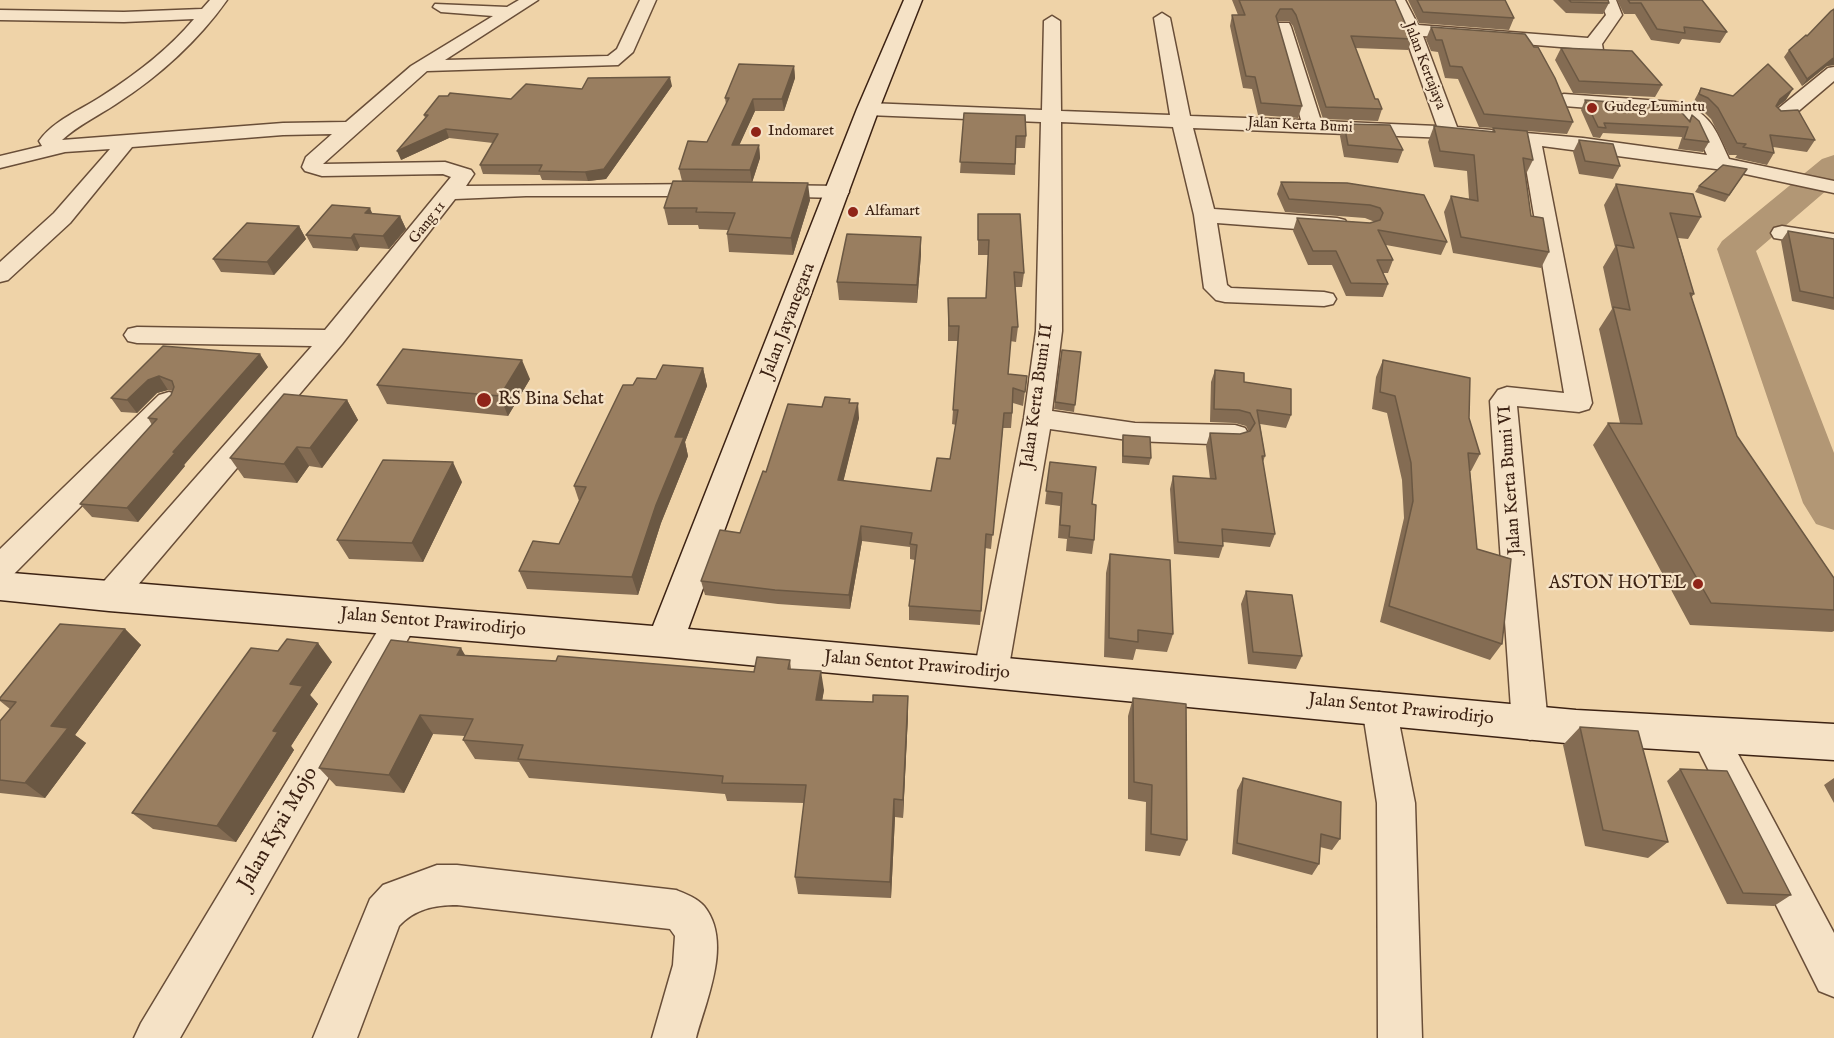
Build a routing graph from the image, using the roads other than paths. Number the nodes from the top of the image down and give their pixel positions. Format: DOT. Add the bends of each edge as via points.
graph roads {
  1 [pos="530,0"];
  2 [pos="648,0"];
  3 [pos="914,0"];
  4 [pos="1397,0"];
  5 [pos="1608,0"];
  6 [pos="213,7"];
  7 [pos="441,7"];
  8 [pos="508,12"];
  9 [pos="0,15"];
  10 [pos="1162,18"];
  11 [pos="1052,21"];
  12 [pos="1283,27"];
  13 [pos="1412,30"];
  14 [pos="425,66"];
  15 [pos="1834,72"];
  16 [pos="868,109"];
  17 [pos="1570,110"];
  18 [pos="1050,116"];
  19 [pos="1781,116"];
  20 [pos="1181,121"];
  21 [pos="1312,125"];
  22 [pos="351,128"];
  23 [pos="1449,132"];
  24 [pos="1531,140"];
  25 [pos="125,143"];
  26 [pos="65,146"];
  27 [pos="0,162"];
  28 [pos="1726,164"];
  29 [pos="1834,187"];
  30 [pos="838,192"];
  31 [pos="450,193"];
  32 [pos="1205,215"];
  33 [pos="1353,226"];
  34 [pos="1782,233"];
  35 [pos="1834,241"];
  36 [pos="0,275"];
  37 [pos="1324,299"];
  38 [pos="137,334"];
  39 [pos="333,338"];
  40 [pos="169,401"];
  41 [pos="1038,418"];
  42 [pos="1235,435"];
  43 [pos="0,568"];
  44 [pos="0,586"];
  45 [pos="109,597"];
  46 [pos="401,621"];
  47 [pos="666,642"];
  48 [pos="991,672"];
  49 [pos="1378,706"];
  50 [pos="1530,723"];
  51 [pos="1709,735"];
  52 [pos="1834,742"];
  53 [pos="1834,976"];
  54 [pos="156,1038"];
  55 [pos="335,1038"];
  56 [pos="674,1038"];
  57 [pos="1400,1038"];
  1 -- 8 [label="street, Gang 11"];
  2 -- 14 [label="street" via="624,51 612,62"];
  3 -- 16 [label="street, Jalan Jayanegara"];
  4 -- 13 [label="street, Jalan Kertajaya"];
  5 -- 13 [label="street" via="1614,15 1590,51 1546,49"];
  6 -- 9 [label="street" via="124,17"];
  6 -- 26 [label="street" via="183,44 49,141"];
  7 -- 8 [label="street"];
  8 -- 14 [label="street, Gang 11"];
  10 -- 20 [label="street"];
  11 -- 18 [label="street, Jalan Kerta Bumi II"];
  12 -- 21 [label="street"];
  13 -- 23 [label="street, Jalan Kertajaya"];
  14 -- 22 [label="street, Gang 11"];
  15 -- 19 [label="street"];
  16 -- 18 [label="street, Jalan Kerta Bumi"];
  16 -- 30 [label="street, Jalan Jayanegara"];
  17 -- 24 [label="street, Jalan Kerta Bumi"];
  17 -- 28 [label="street, Jalan Kerta Bumi"];
  17 -- 28 [label="street" via="1675,108 1691,112"];
  18 -- 20 [label="street, Jalan Kerta Bumi"];
  18 -- 41 [label="street, Jalan Kerta Bumi II" via="1049,331"];
  20 -- 21 [label="street, Jalan Kerta Bumi"];
  20 -- 32 [label="street"];
  21 -- 23 [label="street, Jalan Kerta Bumi"];
  22 -- 25 [label="street" via="283,129"];
  22 -- 31 [label="street, Gang 11" via="313,160 312,167 457,170 464,174"];
  23 -- 24 [label="street, Jalan Kerta Bumi"];
  24 -- 50 [label="street, Jalan Kerta Bumi VI" via="1579,403 1507,396 1503,401"];
  25 -- 26 [label="street"];
  25 -- 36 [label="street" via="62,218"];
  26 -- 27 [label="street"];
  28 -- 29 [label="street, Jalan Kerta Bumi"];
  30 -- 31 [label="street" via="586,189"];
  30 -- 47 [label="street, Jalan Jayanegara"];
  31 -- 39 [label="street, Gang 11"];
  32 -- 33 [label="street"];
  32 -- 37 [label="street" via="1214,284 1225,296"];
  34 -- 35 [label="street"];
  38 -- 39 [label="street"];
  39 -- 45 [label="street, Gang 11"];
  40 -- 43 [label="street"];
  41 -- 42 [label="street" via="1135,432"];
  41 -- 48 [label="street, Jalan Kerta Bumi II"];
  44 -- 45 [label="street, Jalan Sentot Prawirodirjo"];
  45 -- 46 [label="street, Jalan Sentot Prawirodirjo"];
  46 -- 47 [label="street, Jalan Sentot Prawirodirjo"];
  46 -- 54 [label="street, Jalan Kyai Mojo"];
  47 -- 48 [label="street, Jalan Sentot Prawirodirjo"];
  48 -- 49 [label="street, Jalan Sentot Prawirodirjo"];
  49 -- 50 [label="street, Jalan Sentot Prawirodirjo"];
  49 -- 57 [label="street" via="1396,803"];
  50 -- 51 [label="street, Jalan Sentot Prawirodirjo"];
  51 -- 52 [label="street, Jalan Sentot Prawirodirjo"];
  51 -- 53 [label="street"];
  55 -- 56 [label="street" via="384,913 398,899 437,885 676,910 686,916 694,927 696,955"];
}
